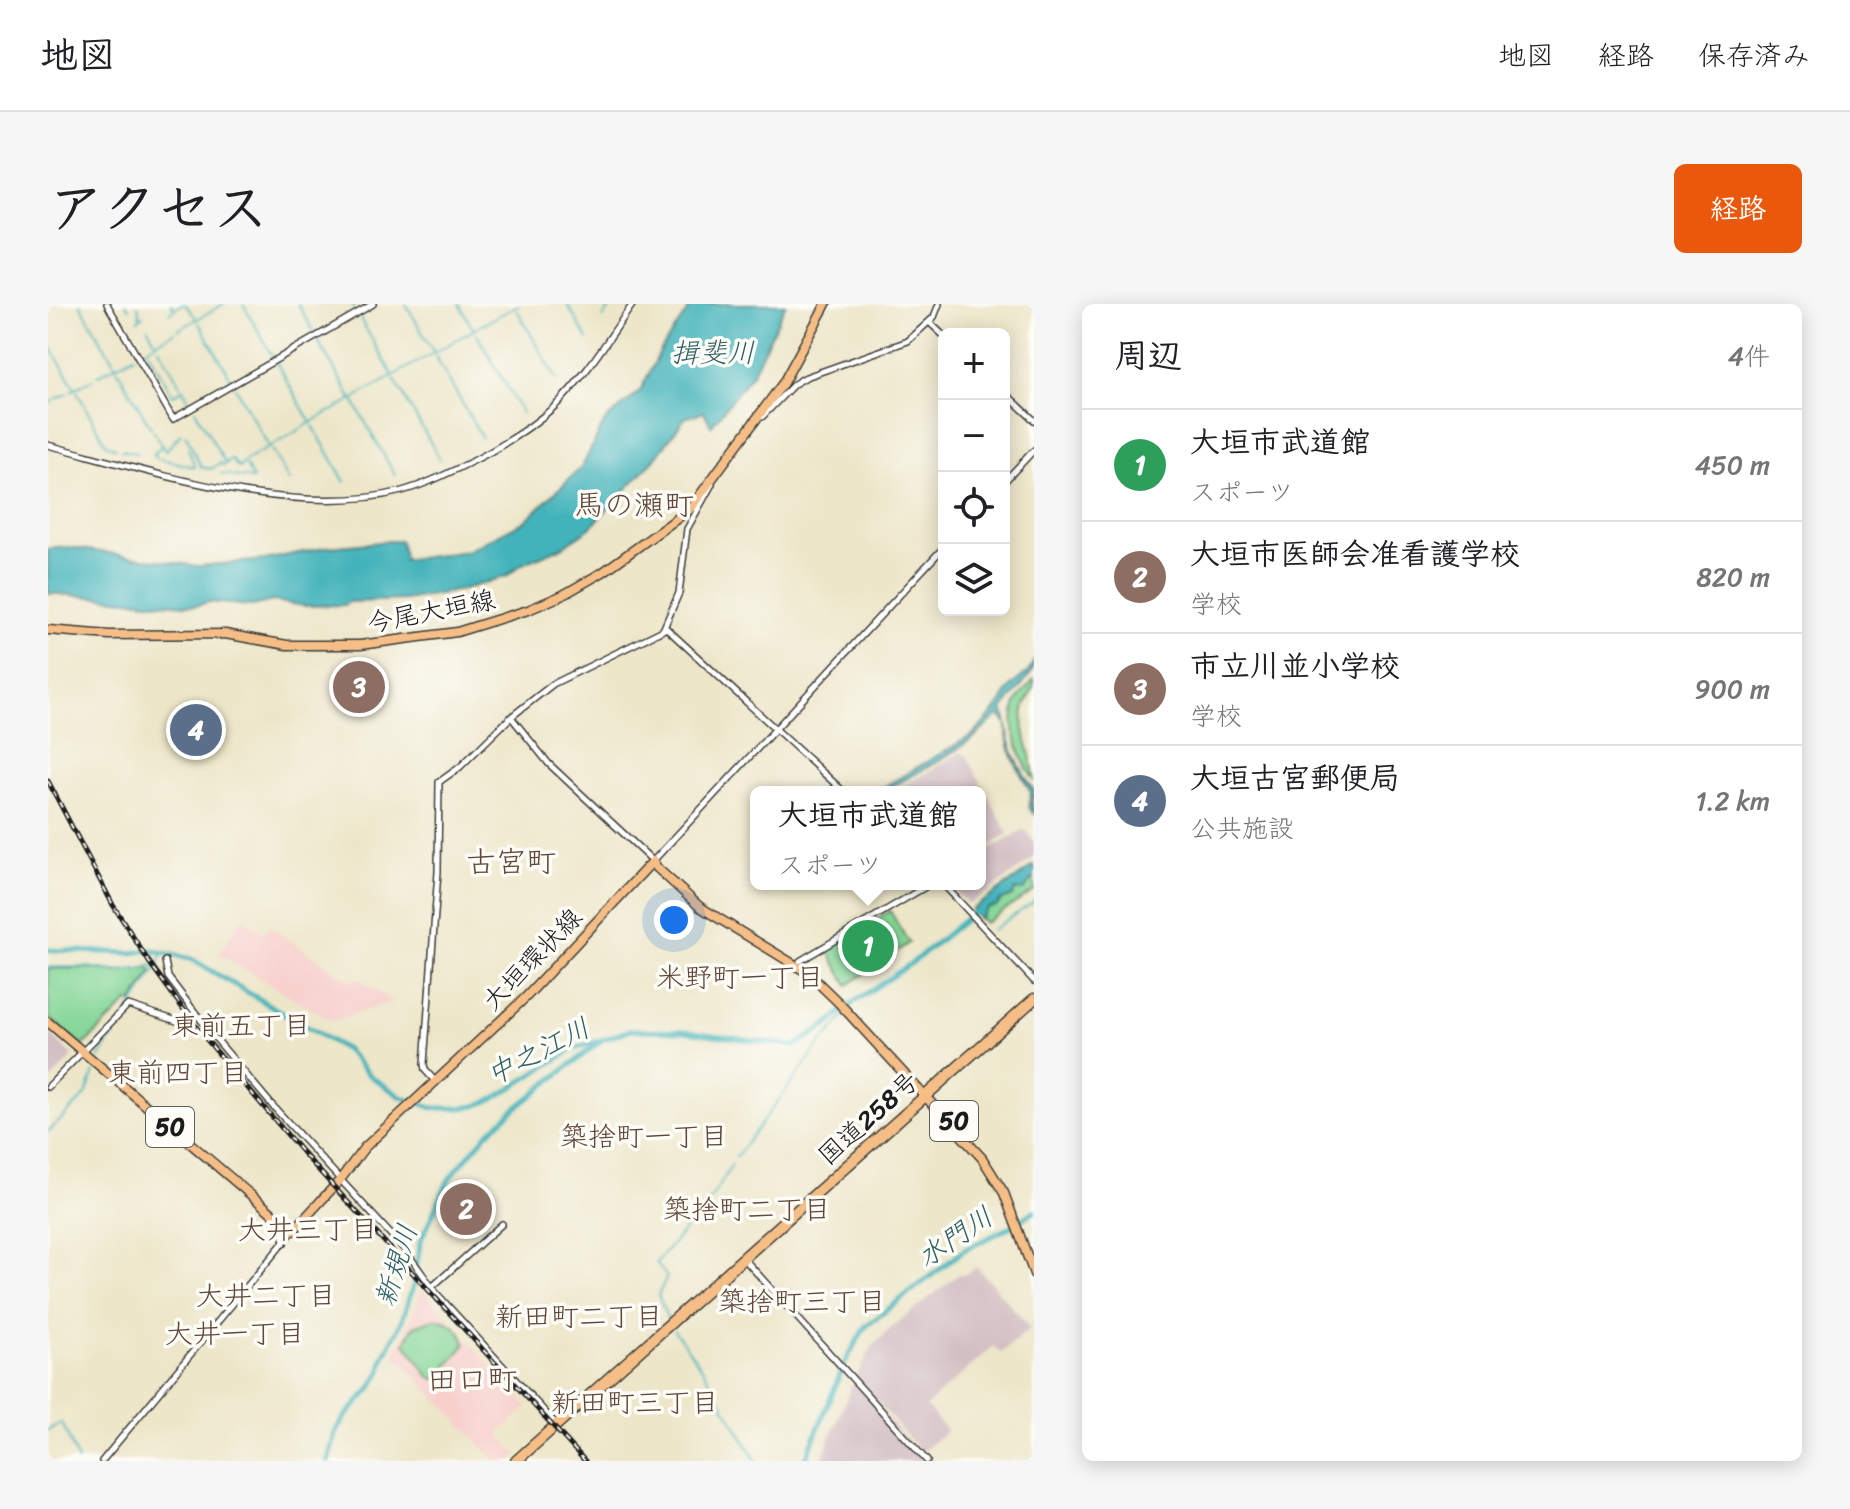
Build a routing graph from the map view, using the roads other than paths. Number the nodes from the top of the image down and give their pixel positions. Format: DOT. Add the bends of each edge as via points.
graph roads {
  1 [pos="107,304"];
  2 [pos="373,304"];
  3 [pos="633,304"];
  4 [pos="826,304"];
  5 [pos="939,304"];
  6 [pos="929,322"];
  7 [pos="938,330"];
  8 [pos="1010,398"];
  9 [pos="758,419"];
  10 [pos="1034,420"];
  11 [pos="48,445"];
  12 [pos="1034,450"];
  13 [pos="1010,476"];
  14 [pos="712,482"];
  15 [pos="938,553"];
  16 [pos="665,627"];
  17 [pos="48,630"];
  18 [pos="511,717"];
  19 [pos="775,728"];
  20 [pos="838,786"];
  21 [pos="653,861"];
  22 [pos="920,890"];
  23 [pos="949,890"];
  24 [pos="692,898"];
  25 [pos="165,961"];
  26 [pos="800,961"];
  27 [pos="1034,981"];
  28 [pos="1034,999"];
  29 [pos="839,1000"];
  30 [pos="1034,1005"];
  31 [pos="48,1025"];
  32 [pos="189,1025"];
  33 [pos="80,1053"];
  34 [pos="435,1081"];
  35 [pos="48,1087"];
  36 [pos="928,1096"];
  37 [pos="340,1180"];
  38 [pos="1009,1202"];
  39 [pos="502,1224"];
  40 [pos="282,1228"];
  41 [pos="293,1231"];
  42 [pos="284,1244"];
  43 [pos="746,1261"];
  44 [pos="1034,1264"];
  45 [pos="1034,1274"];
  46 [pos="432,1287"];
  47 [pos="558,1426"];
  48 [pos="102,1461"];
  49 [pos="519,1461"];
  50 [pos="927,1461"];
  1 -- 2 [label="street" via="173,419"];
  3 -- 11 [label="street" via="584,374 536,422 486,454 401,491 348,498 268,496"];
  4 -- 9 [label="main road, 今尾大垣線"];
  5 -- 6 [label="street"];
  6 -- 7 [label="street"];
  6 -- 9 [label="street" via="911,339 806,377"];
  8 -- 10 [label="street"];
  9 -- 14 [label="main road, 今尾大垣線"];
  12 -- 13 [label="street"];
  14 -- 16 [label="street" via="687,529 679,593"];
  14 -- 17 [label="main road, 今尾大垣線" via="689,510 593,578 537,606 468,630 370,645 313,646 225,634"];
  15 -- 19 [label="street"];
  16 -- 18 [label="street" via="562,679"];
  16 -- 19 [label="street"];
  18 -- 21 [label="street" via="549,764"];
  18 -- 34 [label="street" via="439,782 424,1067"];
  19 -- 20 [label="street"];
  19 -- 21 [label="street"];
  21 -- 24 [label="main road, 50"];
  21 -- 34 [label="main road, 大垣環状線" via="526,997"];
  22 -- 26 [label="street"];
  23 -- 27 [label="street"];
  24 -- 26 [label="main road, 50"];
  24 -- 29 [label="main road, 50" via="726,925 808,973"];
  25 -- 37 [label="street" via="168,977 202,1026"];
  26 -- 29 [label="main road, 50"];
  28 -- 36 [label="highway, 国道258号"];
  29 -- 36 [label="main road, 50"];
  30 -- 36 [label="highway, 国道258号"];
  31 -- 33 [label="main road, 50"];
  32 -- 33 [label="street" via="132,1006"];
  33 -- 35 [label="street"];
  33 -- 40 [label="main road, 50"];
  33 -- 41 [label="main road, 50"];
  34 -- 37 [label="main road, 大垣環状線" via="364,1148"];
  36 -- 38 [label="main road, 50" via="984,1156"];
  36 -- 43 [label="highway, 国道258号"];
  36 -- 47 [label="highway, 国道258号"];
  37 -- 41 [label="main road, 大垣環状線"];
  37 -- 46 [label="street"];
  38 -- 44 [label="main road, 50"];
  38 -- 45 [label="main road, 50"];
  39 -- 46 [label="street"];
  40 -- 41 [label="main road, 50"];
  40 -- 42 [label="street"];
  41 -- 42 [label="street"];
  42 -- 48 [label="street"];
  43 -- 47 [label="highway, 国道258号"];
  43 -- 50 [label="street"];
  46 -- 47 [label="street"];
  47 -- 49 [label="highway, 国道258号"];
}
